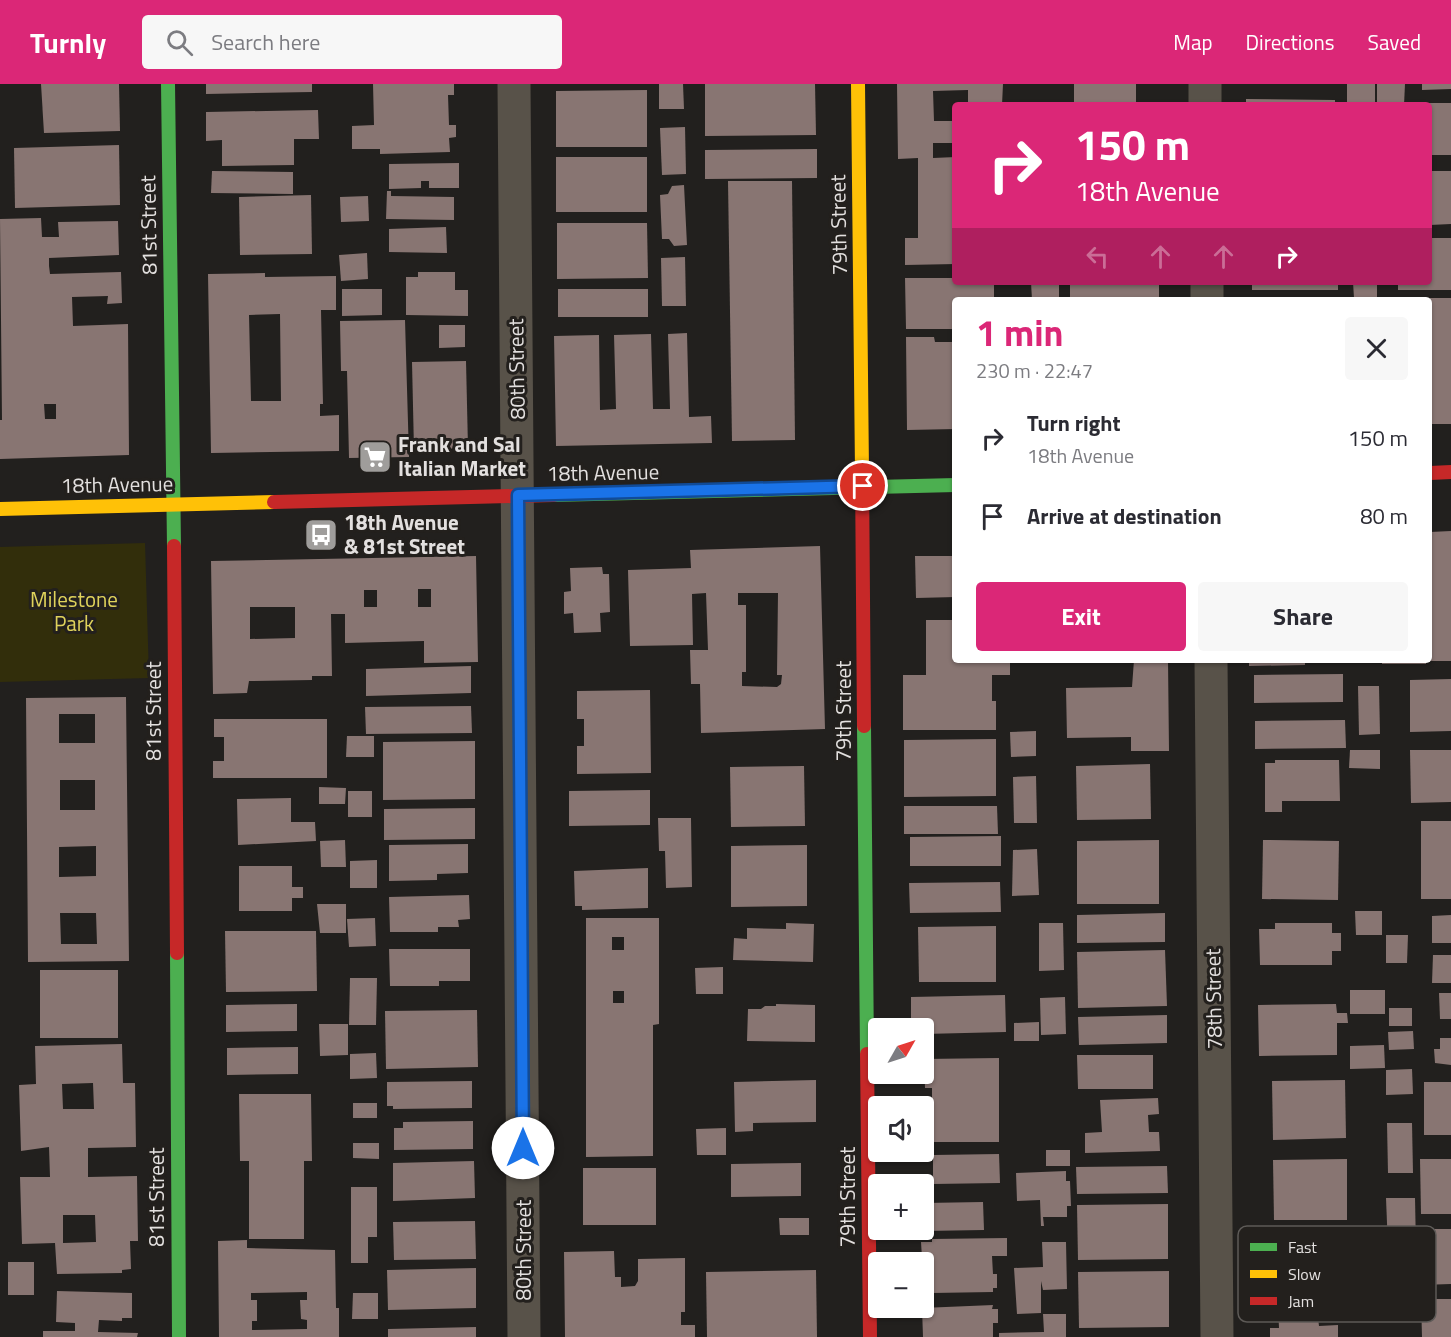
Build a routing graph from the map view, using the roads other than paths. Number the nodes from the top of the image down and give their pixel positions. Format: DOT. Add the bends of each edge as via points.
graph roads {
  1 [pos="168,84"];
  2 [pos="514,84"];
  3 [pos="858,84"];
  4 [pos="1205,84"];
  5 [pos="1205,102"];
  6 [pos="1451,472"];
  7 [pos="1432,473"];
  8 [pos="952,485"];
  9 [pos="863,486"];
  10 [pos="518,495"];
  11 [pos="174,504"];
  12 [pos="0,509"];
  13 [pos="1210,663"];
  14 [pos="179,1337"];
  15 [pos="524,1337"];
  16 [pos="870,1337"];
  17 [pos="1217,1337"];
  1 -- 11 [label="street, 81st Street"];
  2 -- 10 [label="street, 80th Street"];
  3 -- 9 [label="street, 79th Street"];
  4 -- 5 [label="street"];
  6 -- 7 [label="street"];
  8 -- 9 [label="street, 18th Avenue"];
  9 -- 10 [label="street, 18th Avenue"];
  9 -- 16 [label="street, 79th Street"];
  10 -- 11 [label="street, 18th Avenue"];
  10 -- 15 [label="street, 80th Street"];
  11 -- 12 [label="street, 18th Avenue"];
  11 -- 14 [label="street, 81st Street"];
  13 -- 17 [label="street, 78th Street"];
}
